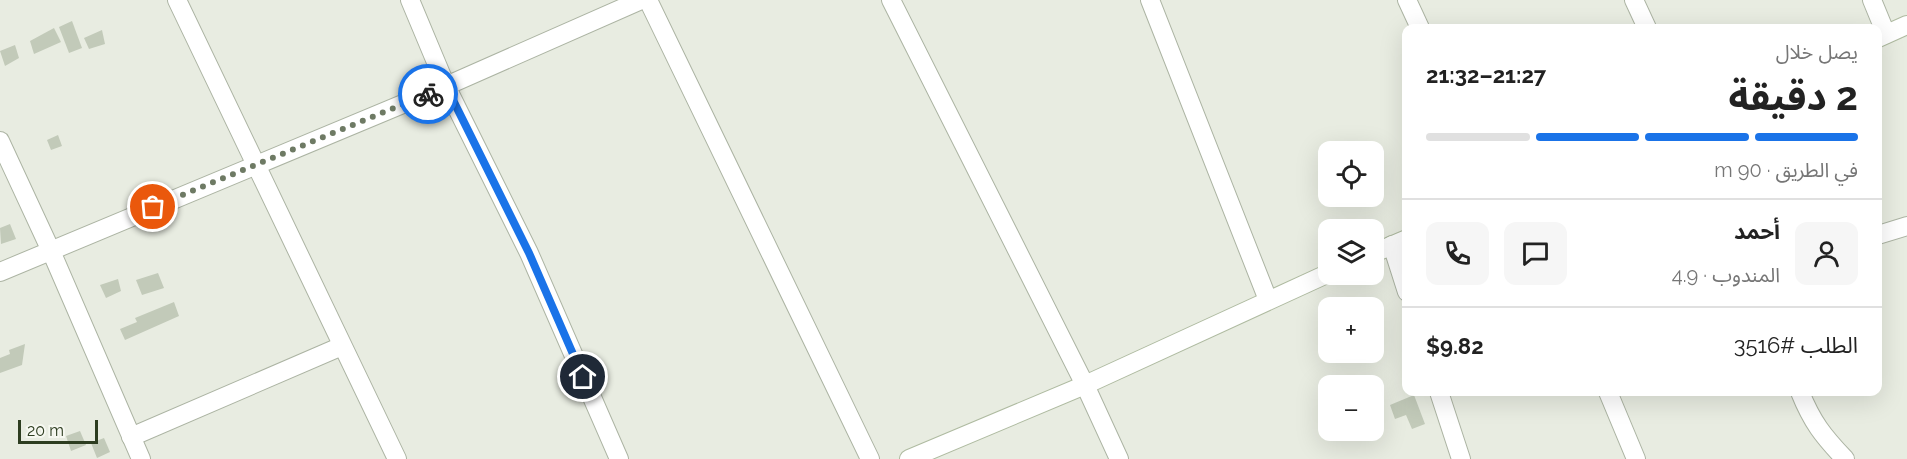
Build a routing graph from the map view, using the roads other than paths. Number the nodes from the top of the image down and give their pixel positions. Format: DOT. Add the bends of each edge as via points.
graph roads {
  1 [pos="177,0"];
  2 [pos="410,0"];
  3 [pos="641,0"];
  4 [pos="648,0"];
  5 [pos="891,0"];
  6 [pos="1150,0"];
  7 [pos="1407,0"];
  8 [pos="1634,0"];
  9 [pos="1872,0"];
  10 [pos="1418,24"];
  11 [pos="1645,24"];
  12 [pos="1879,24"];
  13 [pos="1907,25"];
  14 [pos="1882,36"];
  15 [pos="446,86"];
  16 [pos="0,141"];
  17 [pos="256,164"];
  18 [pos="1907,226"];
  19 [pos="1882,234"];
  20 [pos="1400,242"];
  21 [pos="1384,249"];
  22 [pos="51,251"];
  23 [pos="0,272"];
  24 [pos="1318,278"];
  25 [pos="1268,300"];
  26 [pos="342,346"];
  27 [pos="1085,385"];
  28 [pos="1440,396"];
  29 [pos="1610,396"];
  30 [pos="1802,396"];
  31 [pos="131,437"];
  32 [pos="141,459"];
  33 [pos="397,459"];
  34 [pos="618,459"];
  35 [pos="870,459"];
  36 [pos="909,459"];
  37 [pos="1119,459"];
  38 [pos="1461,459"];
  39 [pos="1636,459"];
  40 [pos="1845,459"];
  1 -- 17 [label="street"];
  2 -- 15 [label="street"];
  3 -- 15 [label="street"];
  4 -- 35 [label="street"];
  5 -- 27 [label="street"];
  6 -- 25 [label="street"];
  7 -- 10 [label="street"];
  8 -- 11 [label="street"];
  9 -- 12 [label="street"];
  13 -- 14 [label="street"];
  15 -- 17 [label="street"];
  15 -- 34 [label="street" via="529,253"];
  16 -- 22 [label="street"];
  17 -- 22 [label="street"];
  17 -- 26 [label="street"];
  18 -- 19 [label="street"];
  20 -- 21 [label="street"];
  22 -- 23 [label="street"];
  22 -- 31 [label="street"];
  24 -- 25 [label="street"];
  25 -- 27 [label="street"];
  26 -- 31 [label="street"];
  26 -- 33 [label="street"];
  27 -- 36 [label="street"];
  27 -- 37 [label="street"];
  28 -- 38 [label="street"];
  29 -- 39 [label="street"];
  30 -- 40 [label="street" via="1819,430"];
  31 -- 32 [label="street"];
}
